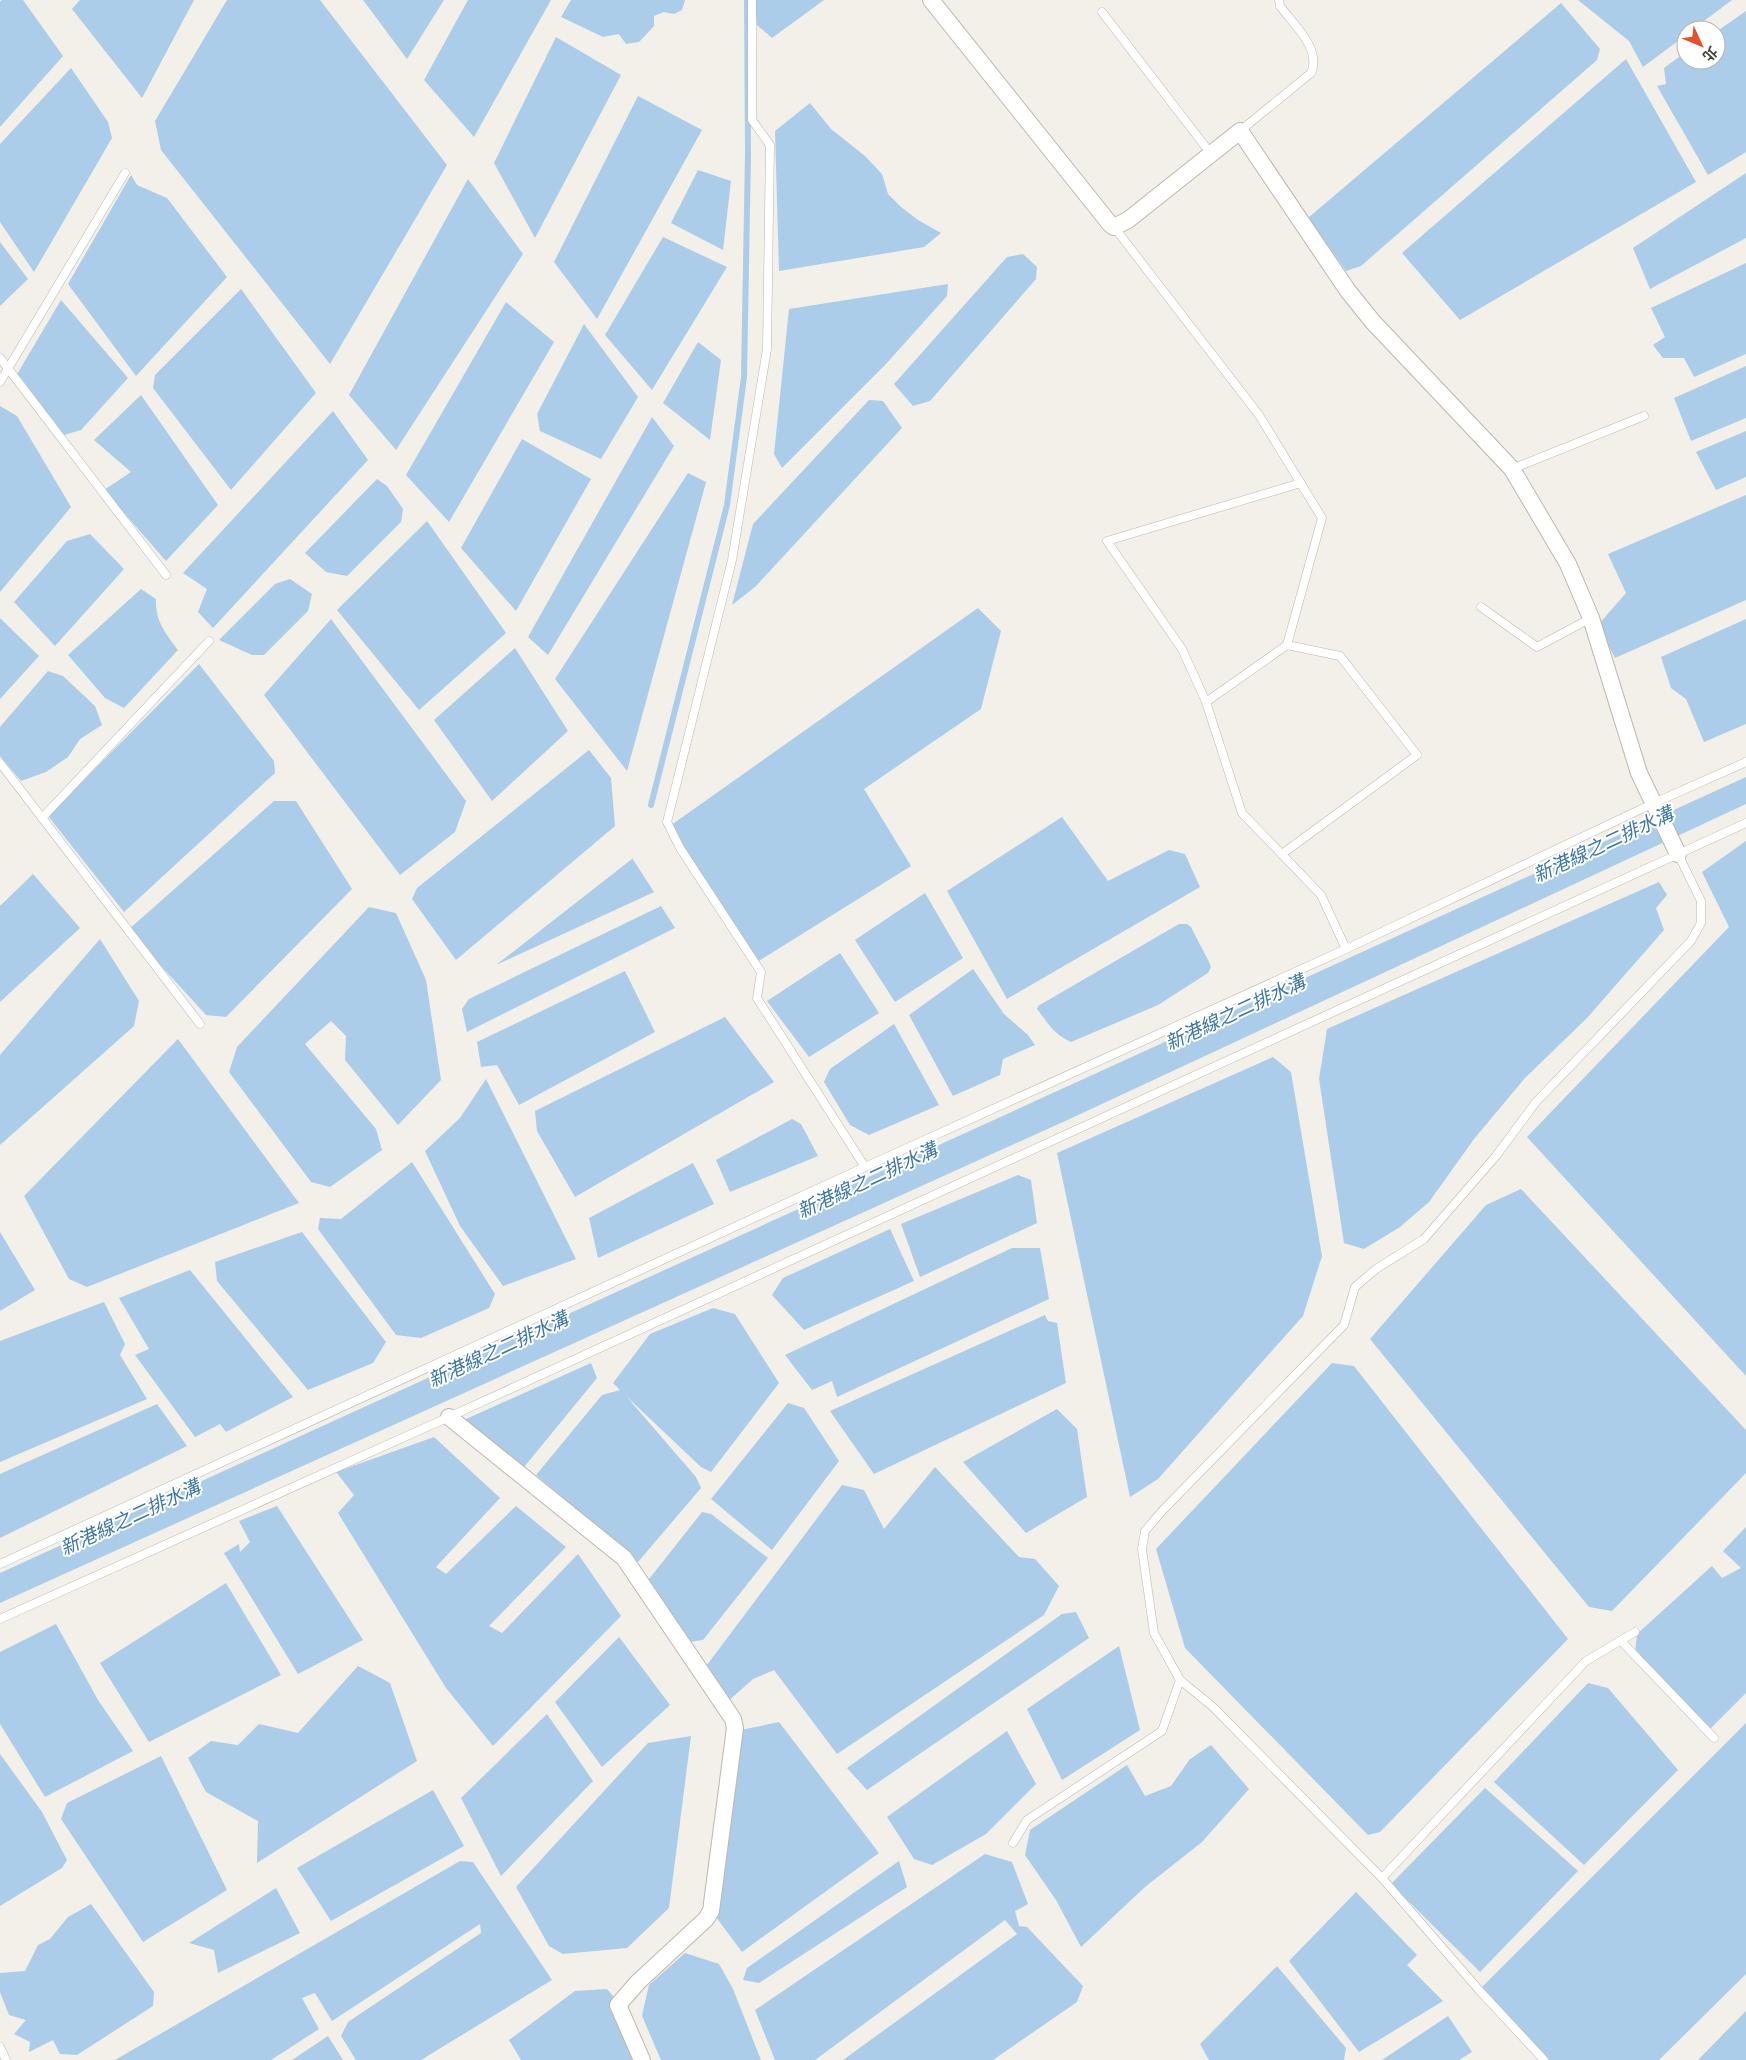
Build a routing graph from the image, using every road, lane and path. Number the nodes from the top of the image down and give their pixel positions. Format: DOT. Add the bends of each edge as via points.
graph roads {
  1 [pos="752,0"];
  2 [pos="931,0"];
  3 [pos="1279,0"];
  4 [pos="1102,12"];
  5 [pos="1240,131"];
  6 [pos="1211,154"];
  7 [pos="125,173"];
  8 [pos="1114,227"];
  9 [pos="0,358"];
  10 [pos="8,368"];
  11 [pos="0,382"];
  12 [pos="1644,416"];
  13 [pos="1512,470"];
  14 [pos="1301,483"];
  15 [pos="166,575"];
  16 [pos="1481,607"];
  17 [pos="1591,618"];
  18 [pos="209,641"];
  19 [pos="1287,645"];
  20 [pos="1206,702"];
  21 [pos="1746,762"];
  22 [pos="0,763"];
  23 [pos="1654,803"];
  24 [pos="42,818"];
  25 [pos="1746,823"];
  26 [pos="1282,854"];
  27 [pos="1678,854"];
  28 [pos="1346,949"];
  29 [pos="200,1024"];
  30 [pos="865,1167"];
  31 [pos="449,1417"];
  32 [pos="0,1564"];
  33 [pos="0,1619"];
  34 [pos="1634,1632"];
  35 [pos="1621,1641"];
  36 [pos="1180,1680"];
  37 [pos="1714,1738"];
  38 [pos="1013,1843"];
  39 [pos="1382,1878"];
  40 [pos="0,2047"];
  41 [pos="6,2060"];
  42 [pos="642,2060"];
  43 [pos="1544,2060"];
  1 -- 30 [label="lane" via="752,120 770,145 767,349 732,560 668,822 680,848 761,972 758,998"];
  2 -- 8 [label="street"];
  3 -- 5 [label="lane" via="1280,6 1313,50 1315,65 1311,72"];
  4 -- 6 [label="lane"];
  5 -- 6 [label="street"];
  5 -- 13 [label="street" via="1348,291 1373,322"];
  6 -- 8 [label="street" via="1128,220"];
  7 -- 10 [label="lane"];
  8 -- 14 [label="lane" via="1259,415"];
  9 -- 10 [label="lane"];
  10 -- 11 [label="lane"];
  10 -- 15 [label="lane"];
  12 -- 13 [label="lane"];
  13 -- 17 [label="street" via="1568,564"];
  14 -- 19 [label="lane" via="1322,518"];
  14 -- 20 [label="lane" via="1107,541 1182,649"];
  16 -- 17 [label="lane" via="1536,646"];
  17 -- 23 [label="street" via="1639,773"];
  18 -- 24 [label="lane"];
  19 -- 20 [label="lane"];
  19 -- 26 [label="lane" via="1340,656 1417,755"];
  20 -- 26 [label="lane" via="1242,813"];
  21 -- 23 [label="lane"];
  22 -- 24 [label="lane"];
  23 -- 27 [label="street"];
  23 -- 28 [label="lane"];
  24 -- 29 [label="lane"];
  25 -- 27 [label="lane"];
  26 -- 28 [label="lane" via="1321,895"];
  27 -- 31 [label="lane"];
  27 -- 36 [label="lane" via="1701,901 1701,922 1690,941 1536,1102 1496,1156 1424,1239 1376,1269 1355,1287 1344,1325 1145,1531 1142,1549 1154,1633"];
  28 -- 30 [label="lane"];
  30 -- 32 [label="lane"];
  31 -- 33 [label="lane"];
  31 -- 42 [label="street" via="624,1558 733,1720 711,1911 618,2005"];
  34 -- 35 [label="lane"];
  35 -- 37 [label="lane"];
  35 -- 39 [label="lane" via="1586,1662"];
  36 -- 38 [label="lane" via="1162,1731 1027,1820"];
  36 -- 39 [label="lane" via="1212,1706"];
  39 -- 43 [label="lane"];
  40 -- 41 [label="lane"];
}
